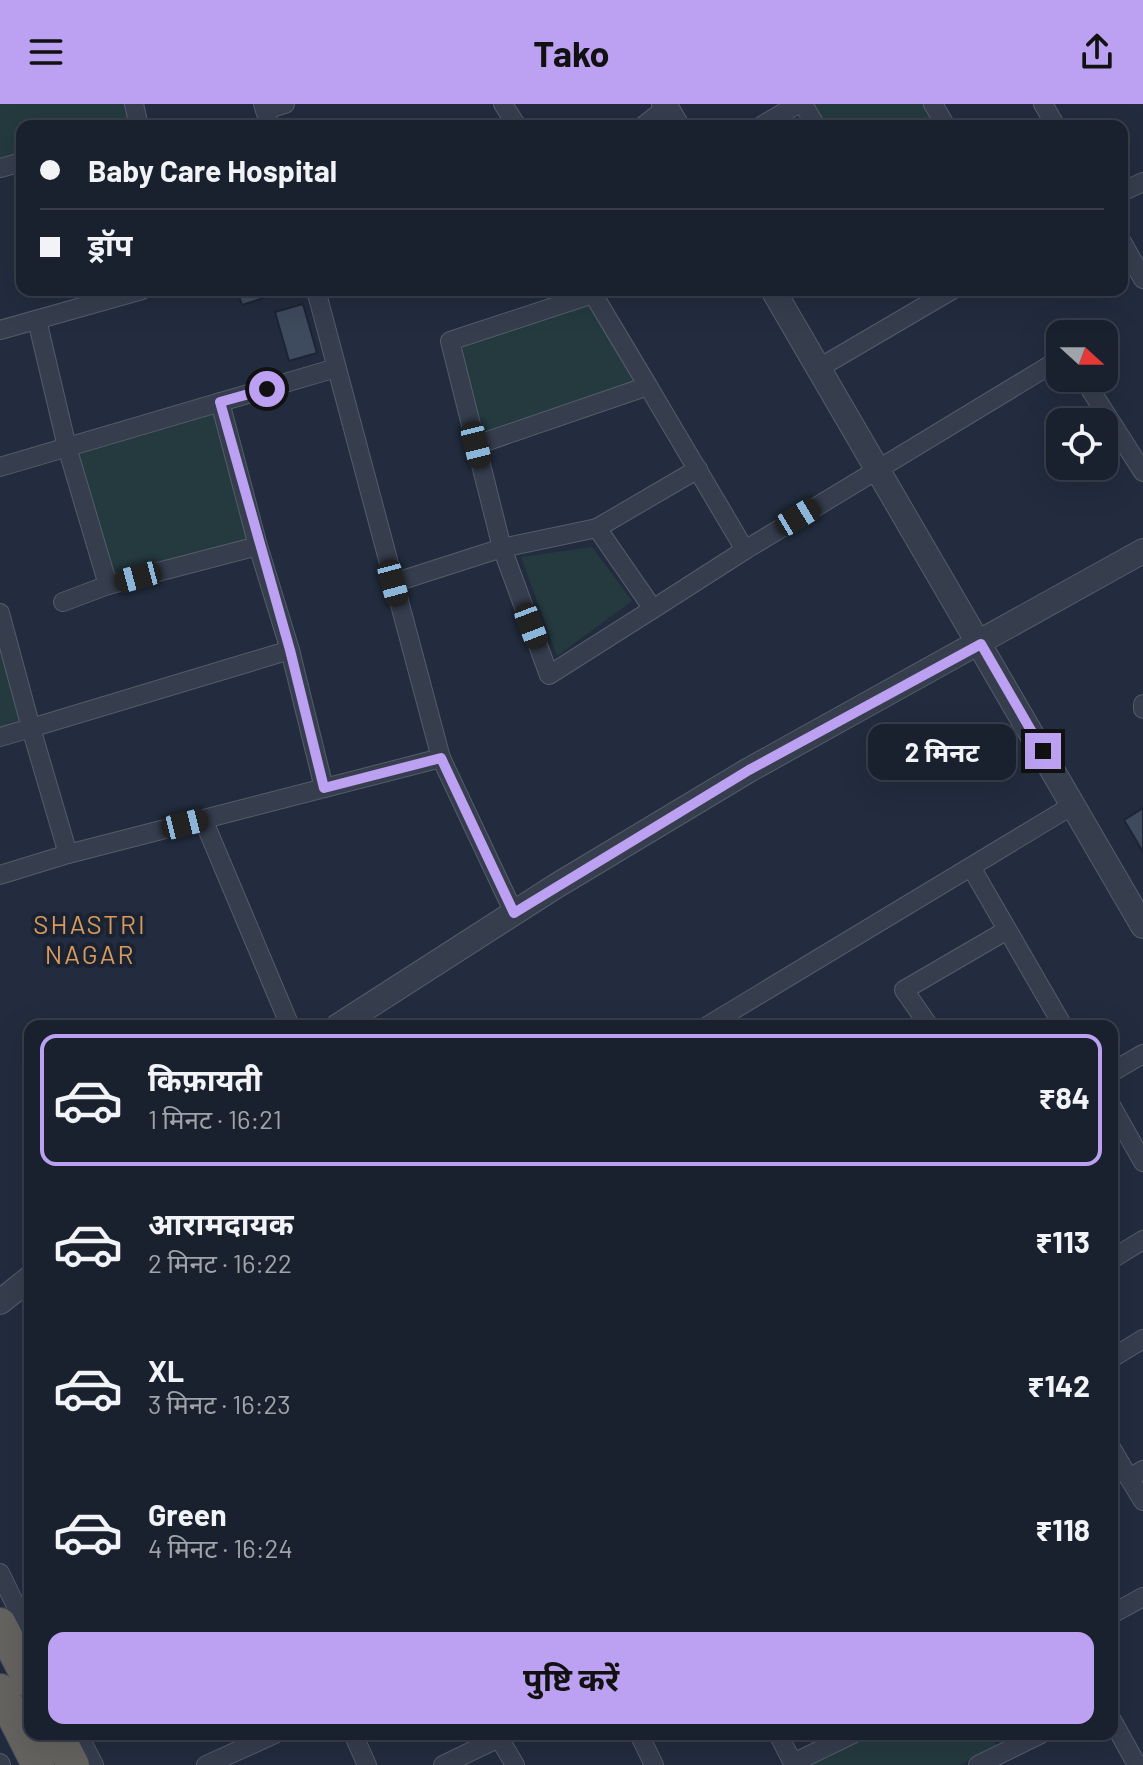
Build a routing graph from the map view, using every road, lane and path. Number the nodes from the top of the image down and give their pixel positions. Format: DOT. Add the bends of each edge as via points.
graph roads {
  1 [pos="285,104"];
  2 [pos="800,104"];
  3 [pos="266,113"];
  4 [pos="772,120"];
  5 [pos="1128,253"];
  6 [pos="1143,279"];
  7 [pos="121,296"];
  8 [pos="318,296"];
  9 [pos="586,296"];
  10 [pos="600,296"];
  11 [pos="777,296"];
  12 [pos="915,296"];
  13 [pos="942,296"];
  14 [pos="922,308"];
  15 [pos="37,320"];
  16 [pos="0,330"];
  17 [pos="1046,367"];
  18 [pos="336,368"];
  19 [pos="819,368"];
  20 [pos="648,386"];
  21 [pos="1092,392"];
  22 [pos="220,402"];
  23 [pos="476,445"];
  24 [pos="67,447"];
  25 [pos="0,467"];
  26 [pos="698,469"];
  27 [pos="878,469"];
  28 [pos="1143,472"];
  29 [pos="597,528"];
  30 [pos="258,546"];
  31 [pos="502,548"];
  32 [pos="745,550"];
  33 [pos="1143,551"];
  34 [pos="393,583"];
  35 [pos="108,585"];
  36 [pos="63,602"];
  37 [pos="653,609"];
  38 [pos="0,613"];
  39 [pos="981,644"];
  40 [pos="290,650"];
  41 [pos="31,728"];
  42 [pos="0,737"];
  43 [pos="441,758"];
  44 [pos="324,788"];
  45 [pos="1073,805"];
  46 [pos="203,819"];
  47 [pos="68,854"];
  48 [pos="971,867"];
  49 [pos="0,875"];
  50 [pos="514,913"];
  51 [pos="1143,926"];
  52 [pos="1007,930"];
  53 [pos="287,1020"];
  54 [pos="347,1020"];
  55 [pos="719,1020"];
  56 [pos="925,1020"];
  57 [pos="1059,1020"];
  58 [pos="1143,1054"];
  59 [pos="1118,1069"];
  60 [pos="1118,1118"];
  61 [pos="1143,1162"];
  62 [pos="1143,1240"];
  63 [pos="1118,1255"];
  64 [pos="24,1283"];
  65 [pos="0,1302"];
  66 [pos="1143,1339"];
  67 [pos="1118,1354"];
  68 [pos="1118,1455"];
  69 [pos="1136,1474"];
  70 [pos="1143,1501"];
  71 [pos="0,1573"];
  72 [pos="1143,1597"];
  73 [pos="1118,1611"];
  74 [pos="24,1623"];
  75 [pos="0,1624"];
  76 [pos="24,1670"];
  77 [pos="0,1690"];
  78 [pos="1118,1731"];
  79 [pos="24,1737"];
  80 [pos="25,1740"];
  81 [pos="60,1740"];
  82 [pos="81,1740"];
  83 [pos="251,1740"];
  84 [pos="356,1740"];
  85 [pos="495,1740"];
  86 [pos="500,1740"];
  87 [pos="642,1740"];
  88 [pos="781,1740"];
  89 [pos="841,1740"];
  90 [pos="1002,1742"];
  91 [pos="793,1764"];
  92 [pos="38,1765"];
  93 [pos="73,1765"];
  94 [pos="94,1765"];
  95 [pos="206,1765"];
  96 [pos="367,1765"];
  97 [pos="443,1765"];
  98 [pos="515,1765"];
  99 [pos="654,1765"];
  100 [pos="978,1765"];
  101 [pos="1137,1765"];
  1 -- 3 [label="street"];
  2 -- 4 [label="street"];
  5 -- 6 [label="street"];
  7 -- 15 [label="street"];
  8 -- 18 [label="street"];
  9 -- 23 [label="street" via="450,341"];
  10 -- 20 [label="street"];
  11 -- 19 [label="street"];
  12 -- 14 [label="street"];
  13 -- 14 [label="street"];
  14 -- 19 [label="street"];
  15 -- 16 [label="street"];
  15 -- 24 [label="street"];
  17 -- 27 [label="street"];
  18 -- 22 [label="street"];
  18 -- 34 [label="street"];
  19 -- 27 [label="street"];
  20 -- 23 [label="street"];
  20 -- 26 [label="street"];
  21 -- 28 [label="street"];
  22 -- 24 [label="street"];
  22 -- 30 [label="street"];
  23 -- 31 [label="street"];
  24 -- 25 [label="street"];
  24 -- 35 [label="street"];
  26 -- 29 [label="street"];
  26 -- 32 [label="street"];
  27 -- 32 [label="street"];
  27 -- 39 [label="street"];
  29 -- 31 [label="street"];
  29 -- 37 [label="street"];
  30 -- 35 [label="street"];
  30 -- 40 [label="street"];
  31 -- 34 [label="street"];
  31 -- 37 [label="street" via="549,675"];
  32 -- 37 [label="street"];
  33 -- 39 [label="street"];
  34 -- 43 [label="street"];
  35 -- 36 [label="street"];
  38 -- 41 [label="street"];
  39 -- 45 [label="street"];
  39 -- 50 [label="street" via="749,770"];
  40 -- 41 [label="street"];
  40 -- 44 [label="street"];
  41 -- 42 [label="street"];
  41 -- 47 [label="street"];
  43 -- 44 [label="street"];
  43 -- 50 [label="street"];
  44 -- 46 [label="street"];
  45 -- 48 [label="street"];
  45 -- 51 [label="street"];
  46 -- 47 [label="street"];
  46 -- 53 [label="street"];
  47 -- 49 [label="street"];
  48 -- 52 [label="street"];
  48 -- 55 [label="street"];
  50 -- 54 [label="street"];
  52 -- 56 [label="street" via="904,990"];
  52 -- 57 [label="street"];
  58 -- 59 [label="street"];
  60 -- 61 [label="street"];
  62 -- 63 [label="street"];
  64 -- 65 [label="street"];
  66 -- 67 [label="street"];
  68 -- 69 [label="street"];
  69 -- 70 [label="street"];
  71 -- 74 [label="street"];
  72 -- 73 [label="street"];
  75 -- 76 [label="highway"];
  77 -- 79 [label="highway"];
  78 -- 101 [label="street"];
  80 -- 92 [label="highway"];
  81 -- 93 [label="highway"];
  82 -- 94 [label="street"];
  83 -- 95 [label="street"];
  84 -- 96 [label="street"];
  85 -- 97 [label="street"];
  86 -- 98 [label="street"];
  87 -- 99 [label="street"];
  88 -- 91 [label="street"];
  89 -- 91 [label="street"];
  90 -- 100 [label="street"];
}
